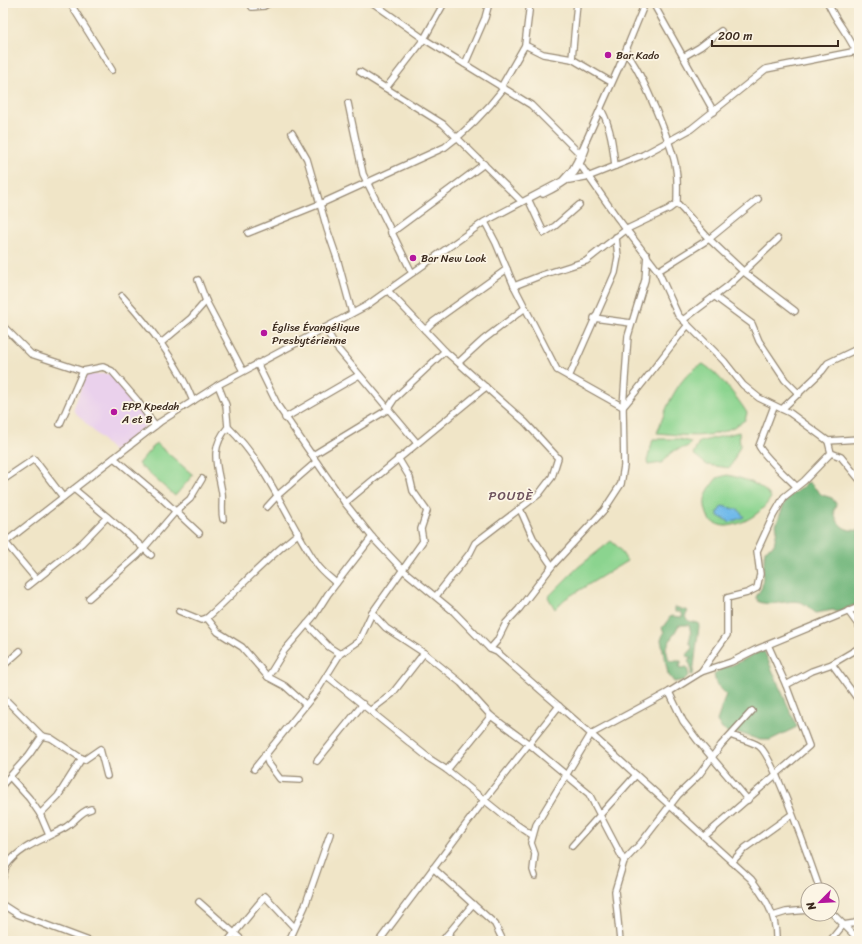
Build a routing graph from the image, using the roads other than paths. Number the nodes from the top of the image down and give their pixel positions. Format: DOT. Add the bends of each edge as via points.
graph roads {
  1 [pos="70,3"];
  2 [pos="250,3"];
  3 [pos="269,3"];
  4 [pos="373,3"];
  5 [pos="444,3"];
  6 [pos="489,3"];
  7 [pos="530,3"];
  8 [pos="577,3"];
  9 [pos="645,3"];
  10 [pos="648,3"];
  11 [pos="653,3"];
  12 [pos="828,3"];
  13 [pos="721,31"];
  14 [pos="424,39"];
  15 [pos="526,45"];
  16 [pos="857,51"];
  17 [pos="627,55"];
  18 [pos="683,56"];
  19 [pos="572,58"];
  20 [pos="859,59"];
  21 [pos="465,64"];
  22 [pos="112,70"];
  23 [pos="360,72"];
  24 [pos="611,82"];
  25 [pos="502,87"];
  26 [pos="386,88"];
  27 [pos="348,103"];
  28 [pos="602,111"];
  29 [pos="714,112"];
  30 [pos="292,133"];
  31 [pos="458,138"];
  32 [pos="669,141"];
  33 [pos="580,154"];
  34 [pos="579,162"];
  35 [pos="484,164"];
  36 [pos="616,166"];
  37 [pos="590,176"];
  38 [pos="569,180"];
  39 [pos="367,183"];
  40 [pos="758,199"];
  41 [pos="522,201"];
  42 [pos="529,201"];
  43 [pos="677,203"];
  44 [pos="320,204"];
  45 [pos="579,205"];
  46 [pos="486,224"];
  47 [pos="627,229"];
  48 [pos="248,233"];
  49 [pos="391,233"];
  50 [pos="616,237"];
  51 [pos="709,239"];
  52 [pos="778,239"];
  53 [pos="647,255"];
  54 [pos="507,269"];
  55 [pos="658,270"];
  56 [pos="744,272"];
  57 [pos="412,273"];
  58 [pos="198,280"];
  59 [pos="514,286"];
  60 [pos="390,293"];
  61 [pos="122,296"];
  62 [pos="714,296"];
  63 [pos="206,301"];
  64 [pos="366,306"];
  65 [pos="525,308"];
  66 [pos="795,311"];
  67 [pos="352,313"];
  68 [pos="594,318"];
  69 [pos="683,320"];
  70 [pos="631,323"];
  71 [pos="3,326"];
  72 [pos="688,326"];
  73 [pos="324,328"];
  74 [pos="425,330"];
  75 [pos="161,343"];
  76 [pos="859,348"];
  77 [pos="445,351"];
  78 [pos="459,362"];
  79 [pos="257,363"];
  80 [pos="83,370"];
  81 [pos="243,371"];
  82 [pos="359,375"];
  83 [pos="569,377"];
  84 [pos="218,385"];
  85 [pos="486,388"];
  86 [pos="799,394"];
  87 [pos="192,401"];
  88 [pos="774,406"];
  89 [pos="623,407"];
  90 [pos="782,409"];
  91 [pos="387,410"];
  92 [pos="285,418"];
  93 [pos="60,424"];
  94 [pos="155,426"];
  95 [pos="228,427"];
  96 [pos="859,439"];
  97 [pos="828,441"];
  98 [pos="417,443"];
  99 [pos="831,452"];
  100 [pos="312,455"];
  101 [pos="114,458"];
  102 [pos="398,458"];
  103 [pos="316,462"];
  104 [pos="202,479"];
  105 [pos="859,479"];
  106 [pos="3,480"];
  107 [pos="796,486"];
  108 [pos="74,489"];
  109 [pos="278,495"];
  110 [pos="63,497"];
  111 [pos="345,503"];
  112 [pos="267,507"];
  113 [pos="520,509"];
  114 [pos="176,511"];
  115 [pos="107,517"];
  116 [pos="223,518"];
  117 [pos="199,533"];
  118 [pos="299,533"];
  119 [pos="372,537"];
  120 [pos="4,543"];
  121 [pos="144,548"];
  122 [pos="151,556"];
  123 [pos="552,566"];
  124 [pos="404,570"];
  125 [pos="36,579"];
  126 [pos="336,583"];
  127 [pos="28,586"];
  128 [pos="436,596"];
  129 [pos="89,598"];
  130 [pos="859,607"];
  131 [pos="179,611"];
  132 [pos="848,611"];
  133 [pos="372,613"];
  134 [pos="207,618"];
  135 [pos="307,624"];
  136 [pos="859,626"];
  137 [pos="768,645"];
  138 [pos="859,648"];
  139 [pos="490,649"];
  140 [pos="20,650"];
  141 [pos="424,653"];
  142 [pos="340,654"];
  143 [pos="832,664"];
  144 [pos="3,666"];
  145 [pos="701,672"];
  146 [pos="327,676"];
  147 [pos="268,677"];
  148 [pos="786,685"];
  149 [pos="669,692"];
  150 [pos="3,697"];
  151 [pos="859,701"];
  152 [pos="305,704"];
  153 [pos="363,704"];
  154 [pos="559,706"];
  155 [pos="371,710"];
  156 [pos="752,711"];
  157 [pos="492,716"];
  158 [pos="591,734"];
  159 [pos="731,735"];
  160 [pos="42,736"];
  161 [pos="529,744"];
  162 [pos="265,754"];
  163 [pos="82,758"];
  164 [pos="713,758"];
  165 [pos="317,761"];
  166 [pos="254,768"];
  167 [pos="447,770"];
  168 [pos="636,775"];
  169 [pos="107,776"];
  170 [pos="567,776"];
  171 [pos="776,776"];
  172 [pos="10,777"];
  173 [pos="300,780"];
  174 [pos="3,784"];
  175 [pos="485,800"];
  176 [pos="748,800"];
  177 [pos="670,806"];
  178 [pos="91,809"];
  179 [pos="40,814"];
  180 [pos="792,815"];
  181 [pos="600,817"];
  182 [pos="330,834"];
  183 [pos="532,834"];
  184 [pos="49,835"];
  185 [pos="705,836"];
  186 [pos="572,846"];
  187 [pos="3,856"];
  188 [pos="624,861"];
  189 [pos="732,862"];
  190 [pos="6,866"];
  191 [pos="433,868"];
  192 [pos="535,876"];
  193 [pos="3,877"];
  194 [pos="817,882"];
  195 [pos="199,902"];
  196 [pos="473,904"];
  197 [pos="3,905"];
  198 [pos="800,910"];
  199 [pos="773,916"];
  200 [pos="859,919"];
  201 [pos="840,922"];
  202 [pos="843,925"];
  203 [pos="294,927"];
  204 [pos="234,932"];
  205 [pos="447,935"];
  206 [pos="859,940"];
  207 [pos="90,941"];
  208 [pos="228,941"];
  209 [pos="243,941"];
  210 [pos="289,941"];
  211 [pos="379,941"];
  212 [pos="442,941"];
  213 [pos="453,941"];
  214 [pos="502,941"];
  215 [pos="620,941"];
  216 [pos="776,941"];
  217 [pos="830,941"];
  1 -- 22 [label="street"];
  2 -- 3 [label="street" via="252,7"];
  4 -- 14 [label="street"];
  5 -- 14 [label="street"];
  6 -- 21 [label="street"];
  7 -- 15 [label="street"];
  8 -- 19 [label="street"];
  9 -- 24 [label="street"];
  10 -- 17 [label="street"];
  11 -- 18 [label="street"];
  12 -- 16 [label="street"];
  13 -- 18 [label="street"];
  14 -- 21 [label="street"];
  14 -- 26 [label="street"];
  15 -- 19 [label="street" via="543,54"];
  15 -- 25 [label="street"];
  16 -- 20 [label="street"];
  16 -- 29 [label="street" via="766,69"];
  17 -- 28 [label="street"];
  17 -- 32 [label="street" via="637,68"];
  18 -- 29 [label="street"];
  19 -- 24 [label="street"];
  21 -- 25 [label="street"];
  23 -- 26 [label="street"];
  24 -- 33 [label="street"];
  25 -- 31 [label="street" via="489,107"];
  25 -- 33 [label="street" via="531,105"];
  26 -- 31 [label="street" via="443,124"];
  27 -- 39 [label="street" via="358,159"];
  28 -- 34 [label="street"];
  28 -- 36 [label="street" via="608,121"];
  29 -- 32 [label="street"];
  30 -- 44 [label="street" via="307,158"];
  31 -- 35 [label="street"];
  31 -- 39 [label="street" via="445,147"];
  32 -- 36 [label="street"];
  32 -- 43 [label="street" via="676,169"];
  33 -- 34 [label="street"];
  34 -- 37 [label="street"];
  34 -- 38 [label="street"];
  34 -- 41 [label="street" via="562,181"];
  35 -- 41 [label="street"];
  35 -- 49 [label="street"];
  36 -- 37 [label="street"];
  37 -- 38 [label="street"];
  37 -- 47 [label="street" via="594,186"];
  38 -- 42 [label="street" via="564,185"];
  39 -- 44 [label="street"];
  39 -- 49 [label="street"];
  40 -- 51 [label="street"];
  41 -- 57 [label="street" via="484,222"];
  42 -- 45 [label="street" via="544,233"];
  42 -- 46 [label="street"];
  43 -- 47 [label="street" via="669,210"];
  43 -- 51 [label="street"];
  44 -- 48 [label="street"];
  44 -- 67 [label="street"];
  46 -- 54 [label="street"];
  46 -- 60 [label="street"];
  47 -- 50 [label="street"];
  47 -- 53 [label="street"];
  49 -- 57 [label="street"];
  50 -- 59 [label="street" via="586,261"];
  50 -- 68 [label="street" via="618,257 614,273"];
  51 -- 55 [label="street"];
  51 -- 56 [label="street"];
  52 -- 56 [label="street"];
  53 -- 55 [label="street"];
  53 -- 70 [label="street" via="645,280"];
  54 -- 59 [label="street"];
  54 -- 74 [label="street"];
  55 -- 69 [label="street" via="672,305"];
  56 -- 62 [label="street"];
  56 -- 66 [label="street"];
  57 -- 64 [label="street"];
  58 -- 63 [label="street"];
  59 -- 65 [label="street"];
  60 -- 64 [label="street"];
  60 -- 74 [label="street"];
  61 -- 75 [label="street"];
  62 -- 69 [label="street"];
  62 -- 86 [label="street" via="752,324 759,341 785,380"];
  63 -- 75 [label="street" via="191,318"];
  63 -- 81 [label="street"];
  64 -- 67 [label="street"];
  65 -- 78 [label="street"];
  65 -- 83 [label="street" via="557,370"];
  67 -- 73 [label="street"];
  68 -- 70 [label="street"];
  68 -- 83 [label="street"];
  69 -- 72 [label="street"];
  70 -- 89 [label="street"];
  71 -- 80 [label="street" via="30,354"];
  72 -- 88 [label="street" via="743,385"];
  72 -- 89 [label="street"];
  73 -- 79 [label="street"];
  73 -- 82 [label="street"];
  74 -- 77 [label="street"];
  75 -- 87 [label="street" via="187,385"];
  76 -- 86 [label="street" via="828,363"];
  77 -- 78 [label="street"];
  77 -- 91 [label="street" via="395,398"];
  78 -- 85 [label="street"];
  79 -- 81 [label="street"];
  79 -- 92 [label="street"];
  80 -- 93 [label="street"];
  80 -- 94 [label="street" via="103,367 112,371"];
  81 -- 84 [label="street"];
  82 -- 91 [label="street"];
  82 -- 92 [label="street"];
  83 -- 89 [label="street"];
  84 -- 87 [label="street"];
  84 -- 95 [label="street" via="226,405"];
  85 -- 98 [label="street"];
  85 -- 113 [label="street" via="525,422 558,458 552,477 539,494"];
  86 -- 90 [label="street"];
  87 -- 94 [label="street"];
  88 -- 90 [label="street"];
  88 -- 107 [label="street" via="759,446 762,453"];
  89 -- 123 [label="street" via="624,466 621,484 604,510"];
  90 -- 97 [label="street"];
  91 -- 98 [label="street"];
  91 -- 100 [label="street"];
  92 -- 100 [label="street"];
  94 -- 101 [label="street"];
  95 -- 109 [label="street" via="243,442"];
  95 -- 116 [label="street" via="219,437 216,455"];
  96 -- 97 [label="street"];
  97 -- 99 [label="street"];
  98 -- 102 [label="street"];
  99 -- 105 [label="street" via="841,458"];
  99 -- 107 [label="street"];
  100 -- 103 [label="street"];
  101 -- 108 [label="street"];
  101 -- 114 [label="street"];
  102 -- 111 [label="street"];
  102 -- 124 [label="street" via="405,468 413,491 427,511 422,529 423,541"];
  103 -- 109 [label="street"];
  103 -- 111 [label="street"];
  104 -- 114 [label="street" via="190,499"];
  106 -- 110 [label="street" via="34,459"];
  107 -- 145 [label="street" via="784,497 756,551 760,574 757,588 727,598 727,635"];
  108 -- 110 [label="street"];
  108 -- 115 [label="street"];
  109 -- 112 [label="street"];
  109 -- 118 [label="street"];
  110 -- 120 [label="street"];
  111 -- 119 [label="street"];
  113 -- 123 [label="street" via="533,538"];
  113 -- 128 [label="street" via="474,543 470,553"];
  114 -- 117 [label="street"];
  114 -- 121 [label="street"];
  115 -- 121 [label="street"];
  115 -- 125 [label="street" via="82,543"];
  118 -- 126 [label="street" via="317,564"];
  118 -- 134 [label="street" via="280,547"];
  119 -- 124 [label="street"];
  119 -- 126 [label="street"];
  120 -- 125 [label="street"];
  121 -- 122 [label="street"];
  121 -- 129 [label="street"];
  123 -- 139 [label="street" via="506,623"];
  124 -- 128 [label="street"];
  124 -- 133 [label="street" via="391,584"];
  125 -- 127 [label="street"];
  126 -- 135 [label="street"];
  128 -- 139 [label="street"];
  130 -- 132 [label="street"];
  131 -- 134 [label="street" via="201,620"];
  132 -- 136 [label="street"];
  132 -- 137 [label="street"];
  133 -- 141 [label="street" via="386,628"];
  133 -- 142 [label="street" via="359,641"];
  134 -- 147 [label="street" via="218,632 242,647"];
  135 -- 142 [label="street" via="329,647"];
  135 -- 147 [label="street" via="284,651"];
  137 -- 145 [label="street"];
  137 -- 148 [label="street"];
  138 -- 143 [label="street"];
  139 -- 154 [label="street"];
  140 -- 144 [label="street"];
  141 -- 155 [label="street" via="392,694"];
  141 -- 157 [label="street" via="461,683"];
  142 -- 146 [label="street"];
  143 -- 148 [label="street"];
  143 -- 151 [label="street"];
  145 -- 149 [label="street"];
  146 -- 152 [label="street"];
  146 -- 153 [label="street"];
  147 -- 152 [label="street" via="285,686"];
  148 -- 171 [label="street" via="809,746"];
  149 -- 158 [label="street"];
  149 -- 164 [label="street" via="683,721"];
  150 -- 160 [label="street"];
  152 -- 162 [label="street"];
  153 -- 155 [label="street"];
  153 -- 165 [label="street"];
  154 -- 158 [label="street"];
  154 -- 161 [label="street"];
  155 -- 167 [label="street"];
  156 -- 159 [label="street"];
  157 -- 161 [label="street"];
  157 -- 167 [label="street"];
  158 -- 168 [label="street"];
  158 -- 170 [label="street"];
  159 -- 164 [label="street"];
  159 -- 171 [label="street" via="760,746"];
  160 -- 163 [label="street" via="51,738"];
  160 -- 172 [label="street"];
  161 -- 170 [label="street"];
  161 -- 175 [label="street"];
  162 -- 166 [label="street"];
  162 -- 173 [label="street" via="268,763 280,779"];
  163 -- 169 [label="street" via="84,760 100,750"];
  163 -- 179 [label="street" via="58,796"];
  164 -- 176 [label="street"];
  164 -- 177 [label="street"];
  167 -- 175 [label="street"];
  168 -- 177 [label="street"];
  168 -- 181 [label="street"];
  170 -- 181 [label="street" via="589,794"];
  170 -- 183 [label="street"];
  171 -- 176 [label="street"];
  171 -- 180 [label="street"];
  172 -- 174 [label="street"];
  172 -- 179 [label="street"];
  175 -- 183 [label="street"];
  175 -- 191 [label="street"];
  176 -- 185 [label="street"];
  177 -- 185 [label="street"];
  177 -- 188 [label="street"];
  178 -- 184 [label="street" via="82,812 67,827"];
  179 -- 184 [label="street"];
  180 -- 189 [label="street" via="745,848"];
  180 -- 194 [label="street"];
  181 -- 186 [label="street"];
  181 -- 188 [label="street"];
  182 -- 203 [label="street" via="307,899"];
  183 -- 192 [label="street"];
  184 -- 190 [label="street" via="16,854"];
  185 -- 189 [label="street"];
  187 -- 190 [label="street"];
  188 -- 215 [label="street" via="615,891"];
  189 -- 199 [label="street" via="751,879 764,896"];
  190 -- 193 [label="street"];
  191 -- 196 [label="street"];
  191 -- 211 [label="street"];
  195 -- 204 [label="street"];
  196 -- 205 [label="street"];
  196 -- 214 [label="street" via="495,924"];
  197 -- 207 [label="street" via="18,914"];
  198 -- 199 [label="street"];
  199 -- 216 [label="street"];
  200 -- 202 [label="street" via="856,923"];
  201 -- 202 [label="street"];
  202 -- 206 [label="street"];
  202 -- 217 [label="street"];
  203 -- 204 [label="street" via="264,896"];
  203 -- 210 [label="street"];
  204 -- 208 [label="street"];
  204 -- 209 [label="street"];
  205 -- 212 [label="street"];
  205 -- 213 [label="street"];
}
